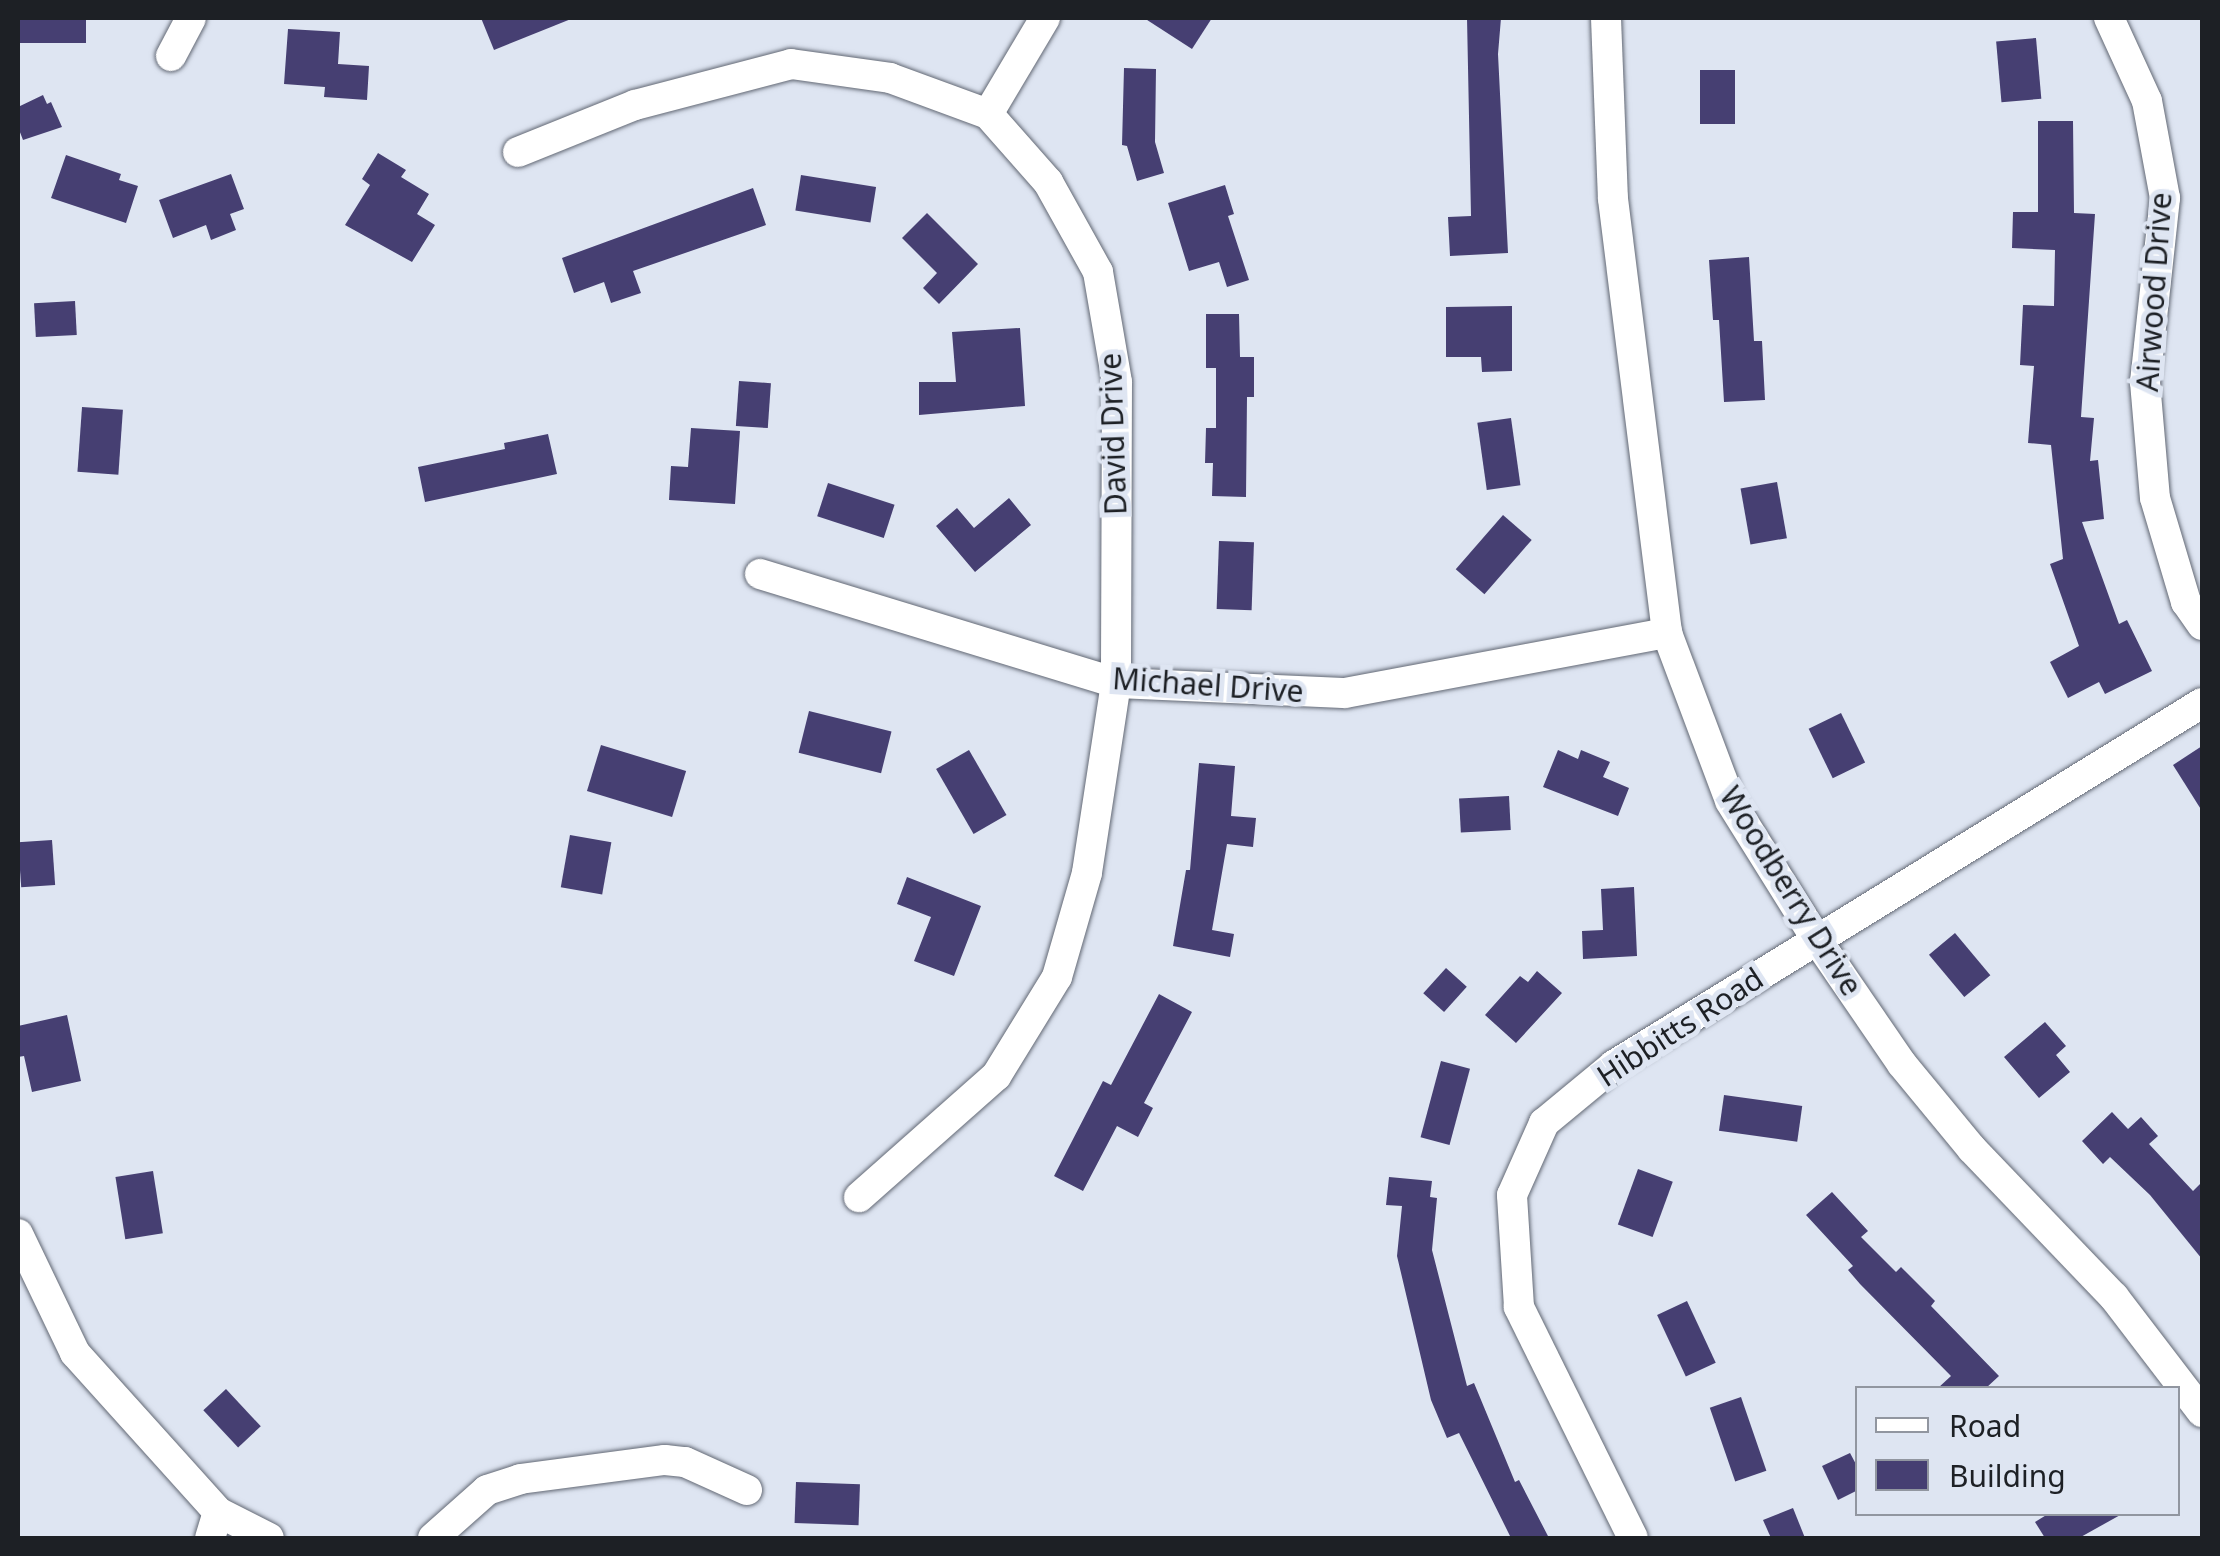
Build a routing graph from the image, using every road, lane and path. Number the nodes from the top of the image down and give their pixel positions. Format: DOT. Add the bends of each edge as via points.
graph roads {
  1 [pos="191,18"];
  2 [pos="1045,18"];
  3 [pos="1606,18"];
  4 [pos="2109,18"];
  5 [pos="170,56"];
  6 [pos="988,114"];
  7 [pos="518,152"];
  8 [pos="760,574"];
  9 [pos="2202,625"];
  10 [pos="1667,633"];
  11 [pos="1116,683"];
  12 [pos="2202,702"];
  13 [pos="1816,940"];
  14 [pos="858,1197"];
  15 [pos="18,1234"];
  16 [pos="2202,1412"];
  17 [pos="747,1490"];
  18 [pos="214,1525"];
  19 [pos="268,1538"];
  20 [pos="434,1538"];
  21 [pos="1633,1538"];
  1 -- 5 [label="street"];
  2 -- 6 [label="street"];
  3 -- 10 [label="street, Woodberry Drive" via="1612,199"];
  4 -- 9 [label="street, Airwood Drive" via="2147,101 2165,198 2145,382 2150,440 2156,498 2186,602"];
  6 -- 7 [label="street, David Drive" via="890,78 791,64 635,106"];
  6 -- 11 [label="street, David Drive" via="1048,182 1098,272 1117,382"];
  8 -- 11 [label="street, Michael Drive"];
  10 -- 11 [label="street, Michael Drive" via="1345,693"];
  10 -- 13 [label="street, Woodberry Drive" via="1730,801"];
  11 -- 14 [label="street, David Drive" via="1087,874 1056,977 996,1076"];
  12 -- 13 [label="street, Hibbitts Road"];
  13 -- 16 [label="street, Woodberry Drive" via="1902,1064 1972,1149 2114,1297"];
  13 -- 21 [label="street, Hibbitts Road" via="1614,1065 1544,1123 1512,1195 1519,1308"];
  15 -- 18 [label="street" via="74,1352"];
  17 -- 20 [label="street" via="665,1460 520,1479 487,1490"];
  18 -- 19 [label="street"];
}
